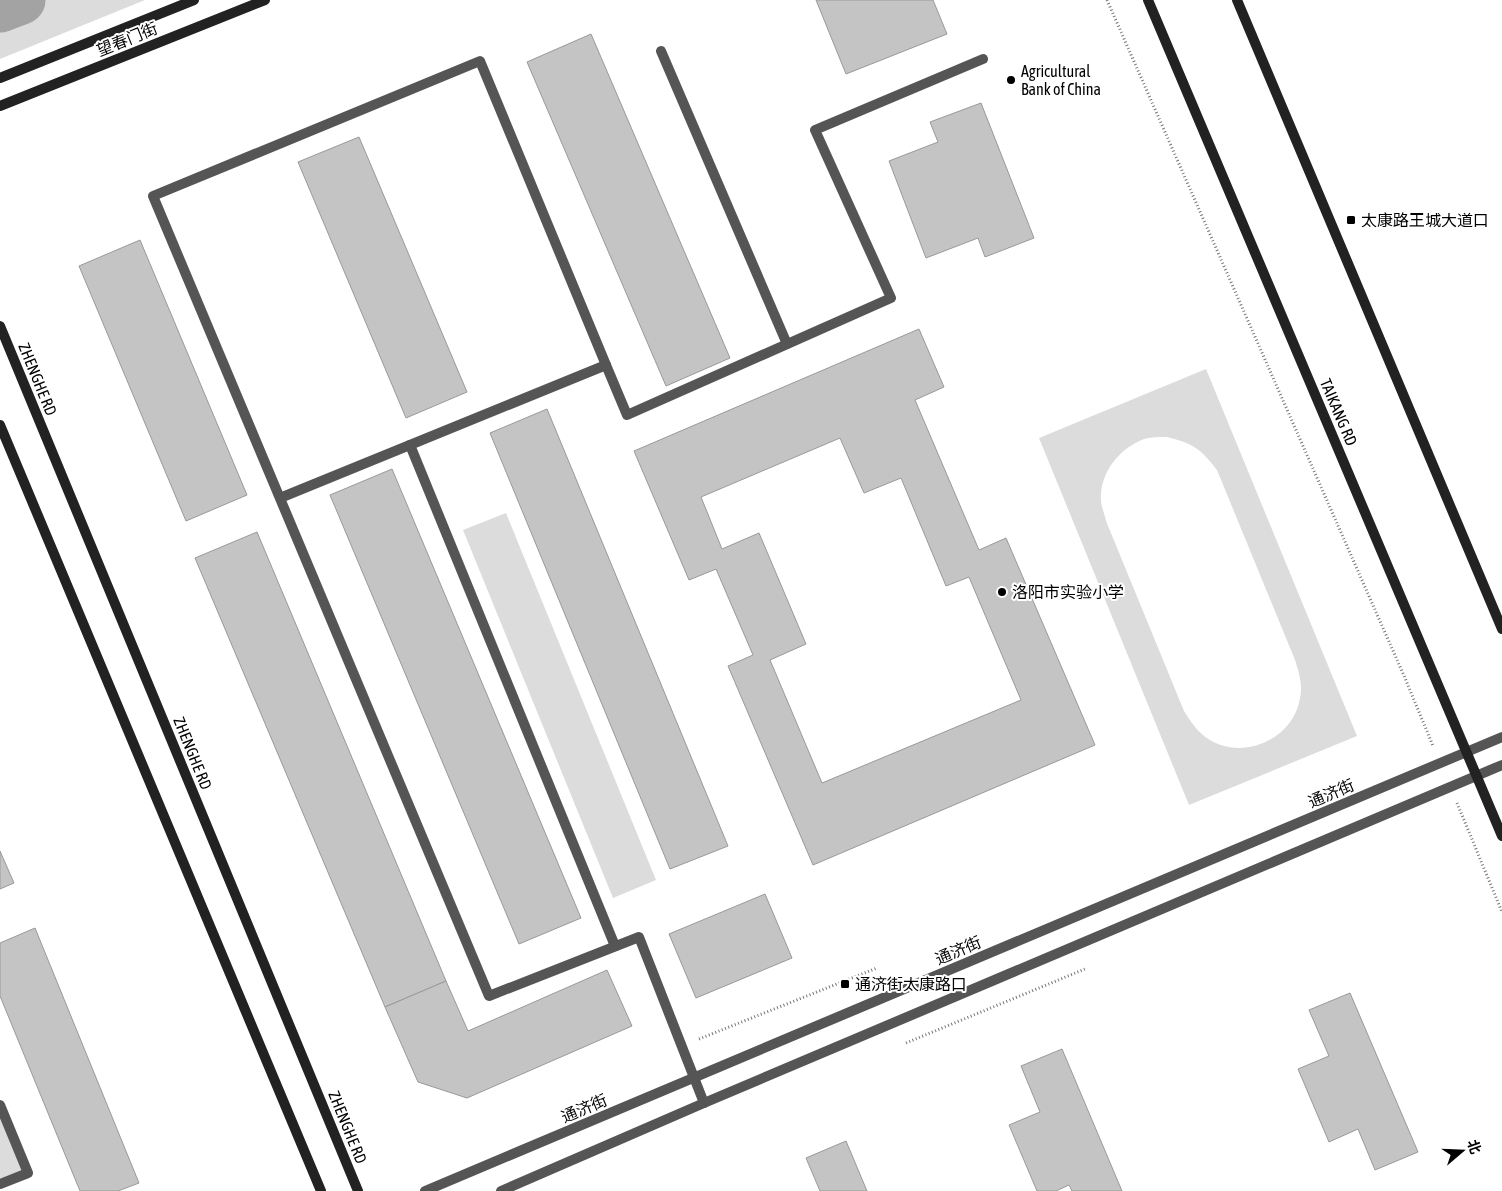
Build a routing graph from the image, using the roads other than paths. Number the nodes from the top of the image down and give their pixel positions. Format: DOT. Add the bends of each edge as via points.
graph roads {
  1 [pos="194,0"];
  2 [pos="265,0"];
  3 [pos="1148,0"];
  4 [pos="1237,0"];
  5 [pos="661,51"];
  6 [pos="983,59"];
  7 [pos="0,78"];
  8 [pos="0,106"];
  9 [pos="0,326"];
  10 [pos="787,344"];
  11 [pos="606,365"];
  12 [pos="0,425"];
  13 [pos="410,445"];
  14 [pos="280,498"];
  15 [pos="1502,629"];
  16 [pos="1502,737"];
  17 [pos="1467,752"];
  18 [pos="1502,765"];
  19 [pos="1478,776"];
  20 [pos="1502,836"];
  21 [pos="615,946"];
  22 [pos="694,1078"];
  23 [pos="704,1103"];
  24 [pos="0,1105"];
  25 [pos="0,1184"];
  26 [pos="321,1191"];
  27 [pos="358,1191"];
  28 [pos="425,1191"];
  29 [pos="501,1191"];
  1 -- 7 [label="street, 望春门街"];
  2 -- 8 [label="street, 望春门街"];
  3 -- 17 [label="street, TAIKANG RD"];
  4 -- 15 [label="street"];
  5 -- 10 [label="street"];
  6 -- 10 [label="street" via="815,130 891,298"];
  9 -- 27 [label="street, ZHENGHE RD"];
  10 -- 11 [label="street" via="627,415"];
  11 -- 13 [label="street"];
  11 -- 14 [label="street" via="480,61 154,196"];
  12 -- 26 [label="street"];
  13 -- 14 [label="street"];
  13 -- 21 [label="street"];
  14 -- 21 [label="street" via="489,996"];
  16 -- 17 [label="street, 通济街"];
  17 -- 19 [label="street, TAIKANG RD"];
  17 -- 22 [label="street, 通济街"];
  18 -- 19 [label="street"];
  19 -- 20 [label="street, TAIKANG RD"];
  19 -- 23 [label="street"];
  21 -- 22 [label="street" via="639,937"];
  22 -- 23 [label="street"];
  22 -- 28 [label="street, 通济街"];
  23 -- 29 [label="street"];
  24 -- 25 [label="street" via="28,1173"];
}
